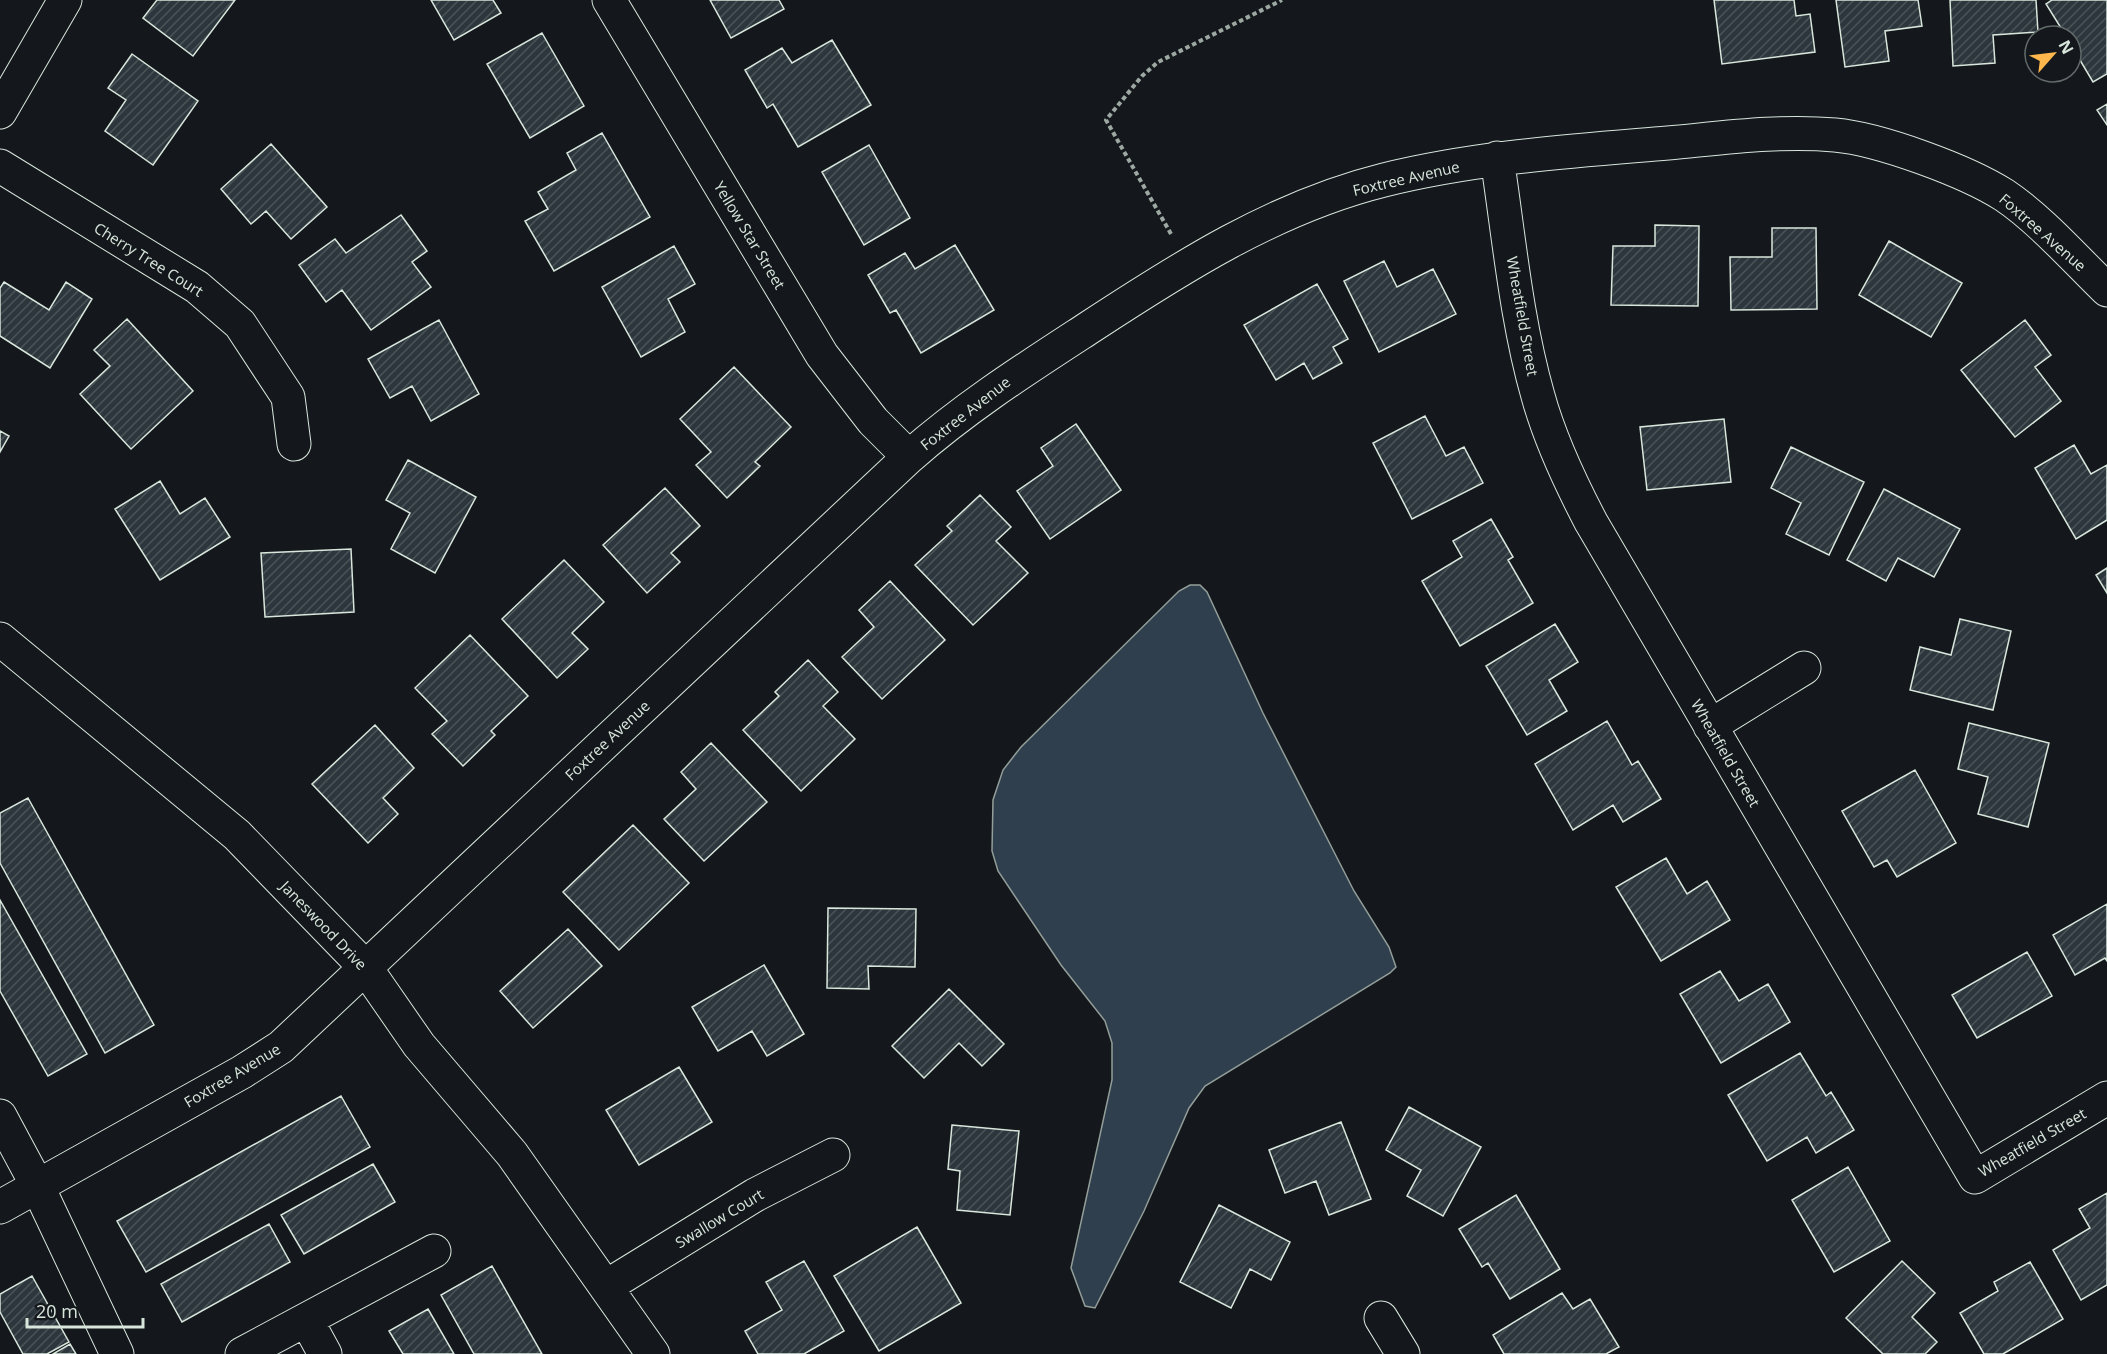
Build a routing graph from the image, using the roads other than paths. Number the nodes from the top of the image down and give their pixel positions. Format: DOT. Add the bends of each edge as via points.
graph roads {
  1 [pos="65,0"];
  2 [pos="609,0"];
  3 [pos="0,112"];
  4 [pos="1497,158"];
  5 [pos="0,166"];
  6 [pos="2107,290"];
  7 [pos="294,444"];
  8 [pos="909,457"];
  9 [pos="0,639"];
  10 [pos="1804,668"];
  11 [pos="1710,726"];
  12 [pos="365,967"];
  13 [pos="2107,1098"];
  14 [pos="0,1116"];
  15 [pos="833,1155"];
  16 [pos="37,1185"];
  17 [pos="0,1207"];
  18 [pos="434,1251"];
  19 [pos="608,1286"];
  20 [pos="1381,1318"];
  21 [pos="307,1320"];
  22 [pos="117,1354"];
  23 [pos="242,1354"];
  24 [pos="325,1354"];
  25 [pos="653,1354"];
  26 [pos="1403,1354"];
  1 -- 3 [label="street"];
  2 -- 8 [label="street, Yellow Star Street" via="822,355 873,421"];
  4 -- 6 [label="street, Foxtree Avenue" via="1755,135 1836,135 1912,154 2005,196"];
  4 -- 8 [label="street, Foxtree Avenue" via="1384,180 1337,194 1246,231 1000,384"];
  4 -- 11 [label="street, Wheatfield Street" via="1526,341 1538,396 1554,442 1591,522"];
  5 -- 7 [label="street, Cherry Tree Court" via="197,286 240,324 288,396"];
  8 -- 12 [label="street, Foxtree Avenue"];
  9 -- 12 [label="street, Janeswood Drive" via="237,835"];
  10 -- 11 [label="street"];
  11 -- 13 [label="street, Wheatfield Street" via="1975,1177"];
  12 -- 16 [label="street, Foxtree Avenue" via="281,1047"];
  12 -- 19 [label="street, Janeswood Drive" via="419,1045 512,1154"];
  14 -- 16 [label="street"];
  15 -- 19 [label="street, Swallow Court" via="754,1195"];
  16 -- 17 [label="street, Foxtree Avenue"];
  16 -- 22 [label="street"];
  18 -- 21 [label="street"];
  19 -- 25 [label="street, Janeswood Drive"];
  20 -- 26 [label="street"];
  21 -- 23 [label="street"];
  21 -- 24 [label="street"];
}
